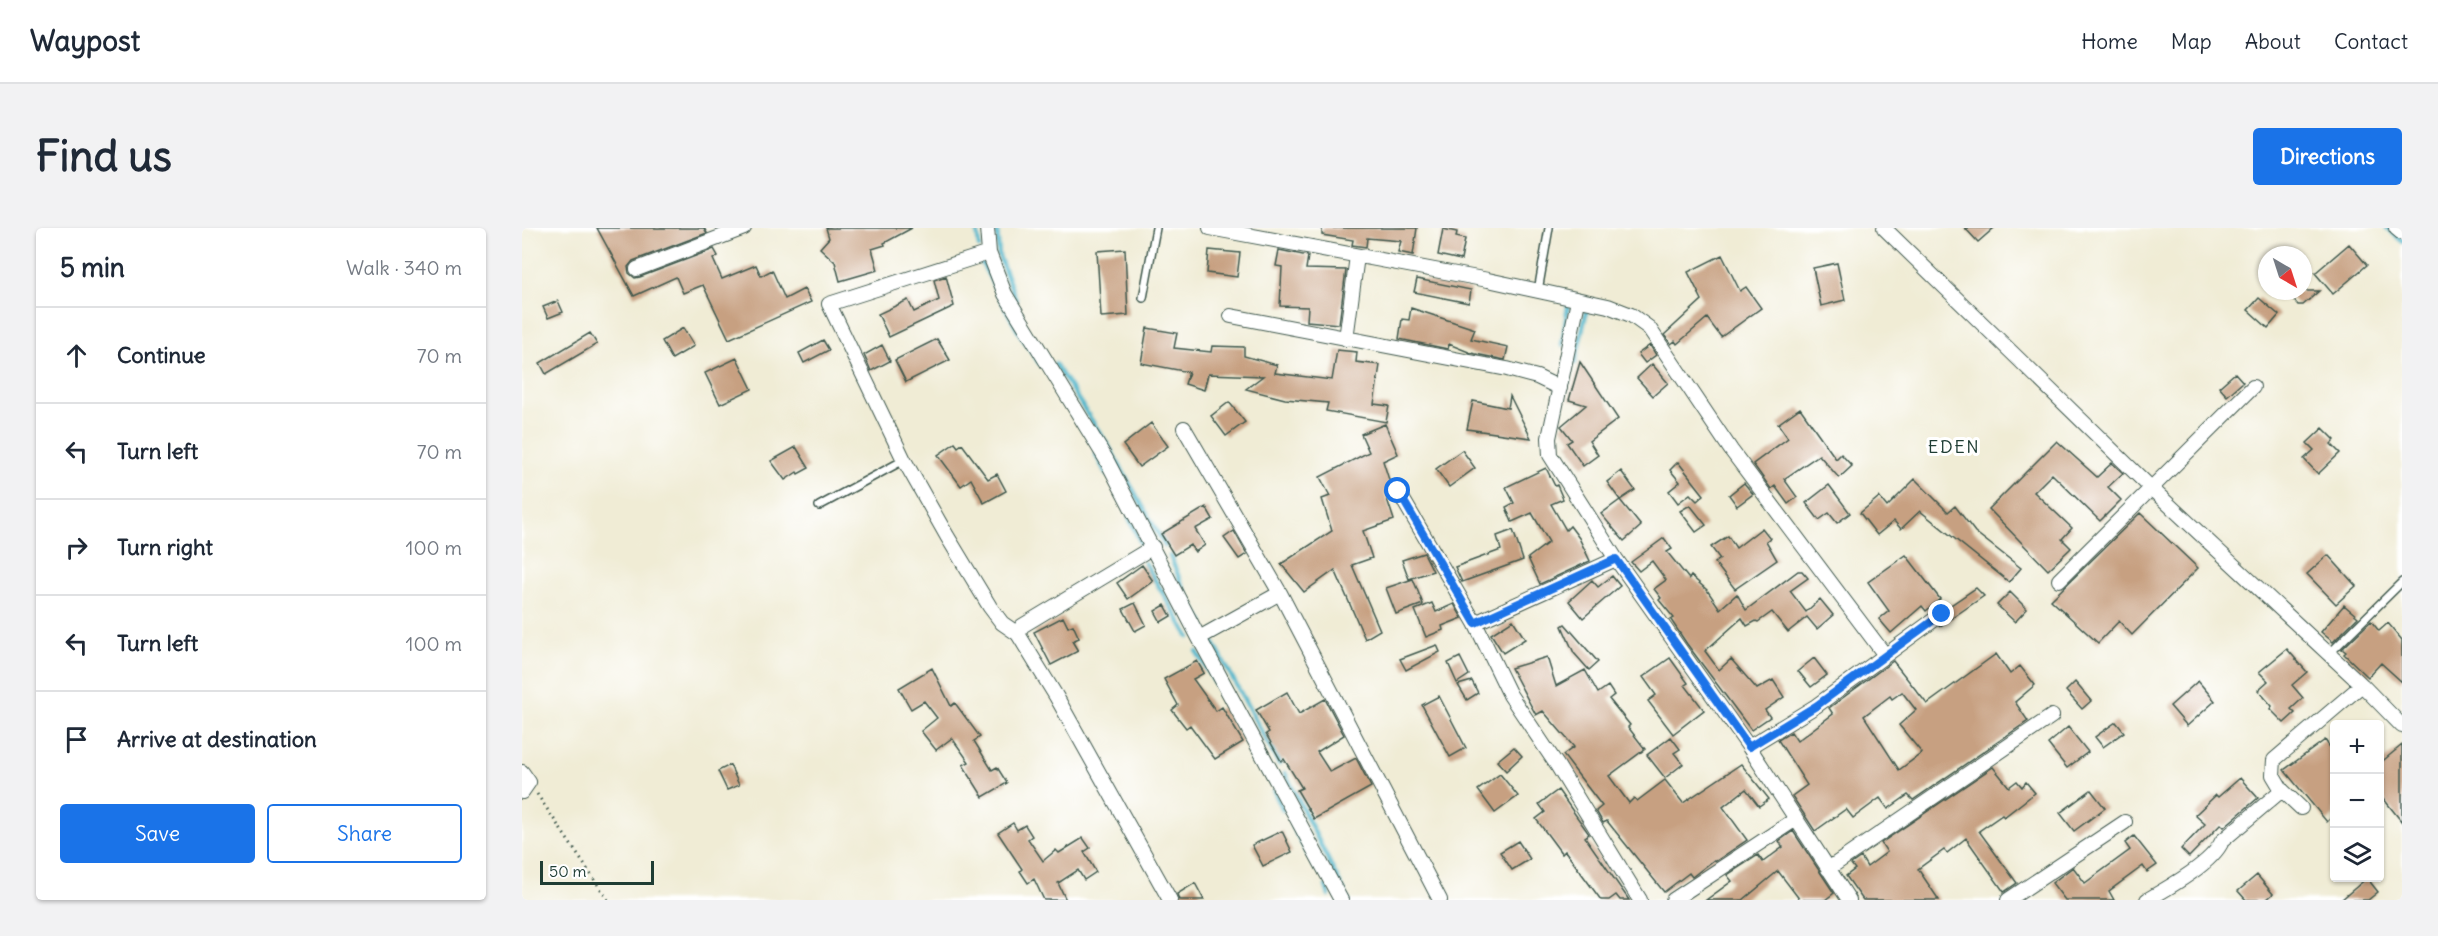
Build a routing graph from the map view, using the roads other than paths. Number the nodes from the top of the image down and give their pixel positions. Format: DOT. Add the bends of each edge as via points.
graph roads {
  1 [pos="744,228"];
  2 [pos="987,228"];
  3 [pos="1156,228"];
  4 [pos="1210,228"];
  5 [pos="1549,228"];
  6 [pos="1886,228"];
  7 [pos="2396,228"];
  8 [pos="2402,233"];
  9 [pos="989,253"];
  10 [pos="1357,256"];
  11 [pos="637,269"];
  12 [pos="1538,291"];
  13 [pos="1143,298"];
  14 [pos="1578,301"];
  15 [pos="1231,316"];
  16 [pos="1346,339"];
  17 [pos="2253,387"];
  18 [pos="1560,388"];
  19 [pos="1184,428"];
  20 [pos="904,459"];
  21 [pos="2151,488"];
  22 [pos="1398,491"];
  23 [pos="819,506"];
  24 [pos="1153,547"];
  25 [pos="1616,559"];
  26 [pos="2059,580"];
  27 [pos="2402,582"];
  28 [pos="1280,593"];
  29 [pos="1942,614"];
  30 [pos="1475,623"];
  31 [pos="1018,634"];
  32 [pos="1199,638"];
  33 [pos="2329,654"];
  34 [pos="1885,655"];
  35 [pos="2362,685"];
  36 [pos="2052,716"];
  37 [pos="2399,717"];
  38 [pos="1749,747"];
  39 [pos="2282,790"];
  40 [pos="2301,808"];
  41 [pos="1796,819"];
  42 [pos="2125,822"];
  43 [pos="1828,869"];
  44 [pos="1338,898"];
  45 [pos="1170,900"];
  46 [pos="1440,900"];
  47 [pos="1640,900"];
  48 [pos="1673,900"];
  49 [pos="1849,900"];
  50 [pos="2008,900"];
  51 [pos="2147,900"];
  1 -- 11 [label="street"];
  2 -- 9 [label="street"];
  3 -- 13 [label="lane"];
  4 -- 10 [label="street"];
  5 -- 12 [label="lane"];
  6 -- 21 [label="street"];
  7 -- 8 [label="street"];
  9 -- 20 [label="street" via="830,304"];
  9 -- 24 [label="street" via="1005,294 1106,459"];
  10 -- 12 [label="street"];
  10 -- 16 [label="street"];
  12 -- 14 [label="street"];
  14 -- 18 [label="street"];
  14 -- 34 [label="street" via="1616,309 1649,328 1731,450"];
  15 -- 16 [label="street"];
  16 -- 18 [label="street" via="1508,369"];
  17 -- 21 [label="street"];
  18 -- 25 [label="street" via="1549,438 1550,455"];
  19 -- 28 [label="street"];
  20 -- 23 [label="lane"];
  20 -- 31 [label="street" via="990,607 1002,623"];
  21 -- 26 [label="street"];
  21 -- 33 [label="street"];
  22 -- 30 [label="street"];
  24 -- 31 [label="street" via="1022,626"];
  24 -- 32 [label="street"];
  25 -- 30 [label="street"];
  25 -- 38 [label="street"];
  27 -- 33 [label="lane"];
  28 -- 32 [label="street"];
  28 -- 46 [label="street"];
  29 -- 34 [label="street"];
  30 -- 47 [label="street" via="1510,695"];
  31 -- 45 [label="street"];
  32 -- 44 [label="street"];
  33 -- 35 [label="street"];
  34 -- 38 [label="street" via="1816,706"];
  35 -- 37 [label="street"];
  35 -- 39 [label="street" via="2274,760 2273,775"];
  36 -- 43 [label="street"];
  38 -- 41 [label="street"];
  39 -- 40 [label="street"];
  39 -- 51 [label="street" via="2222,841 2218,851"];
  41 -- 43 [label="street"];
  41 -- 48 [label="street"];
  42 -- 50 [label="street"];
  43 -- 49 [label="street"];
}
